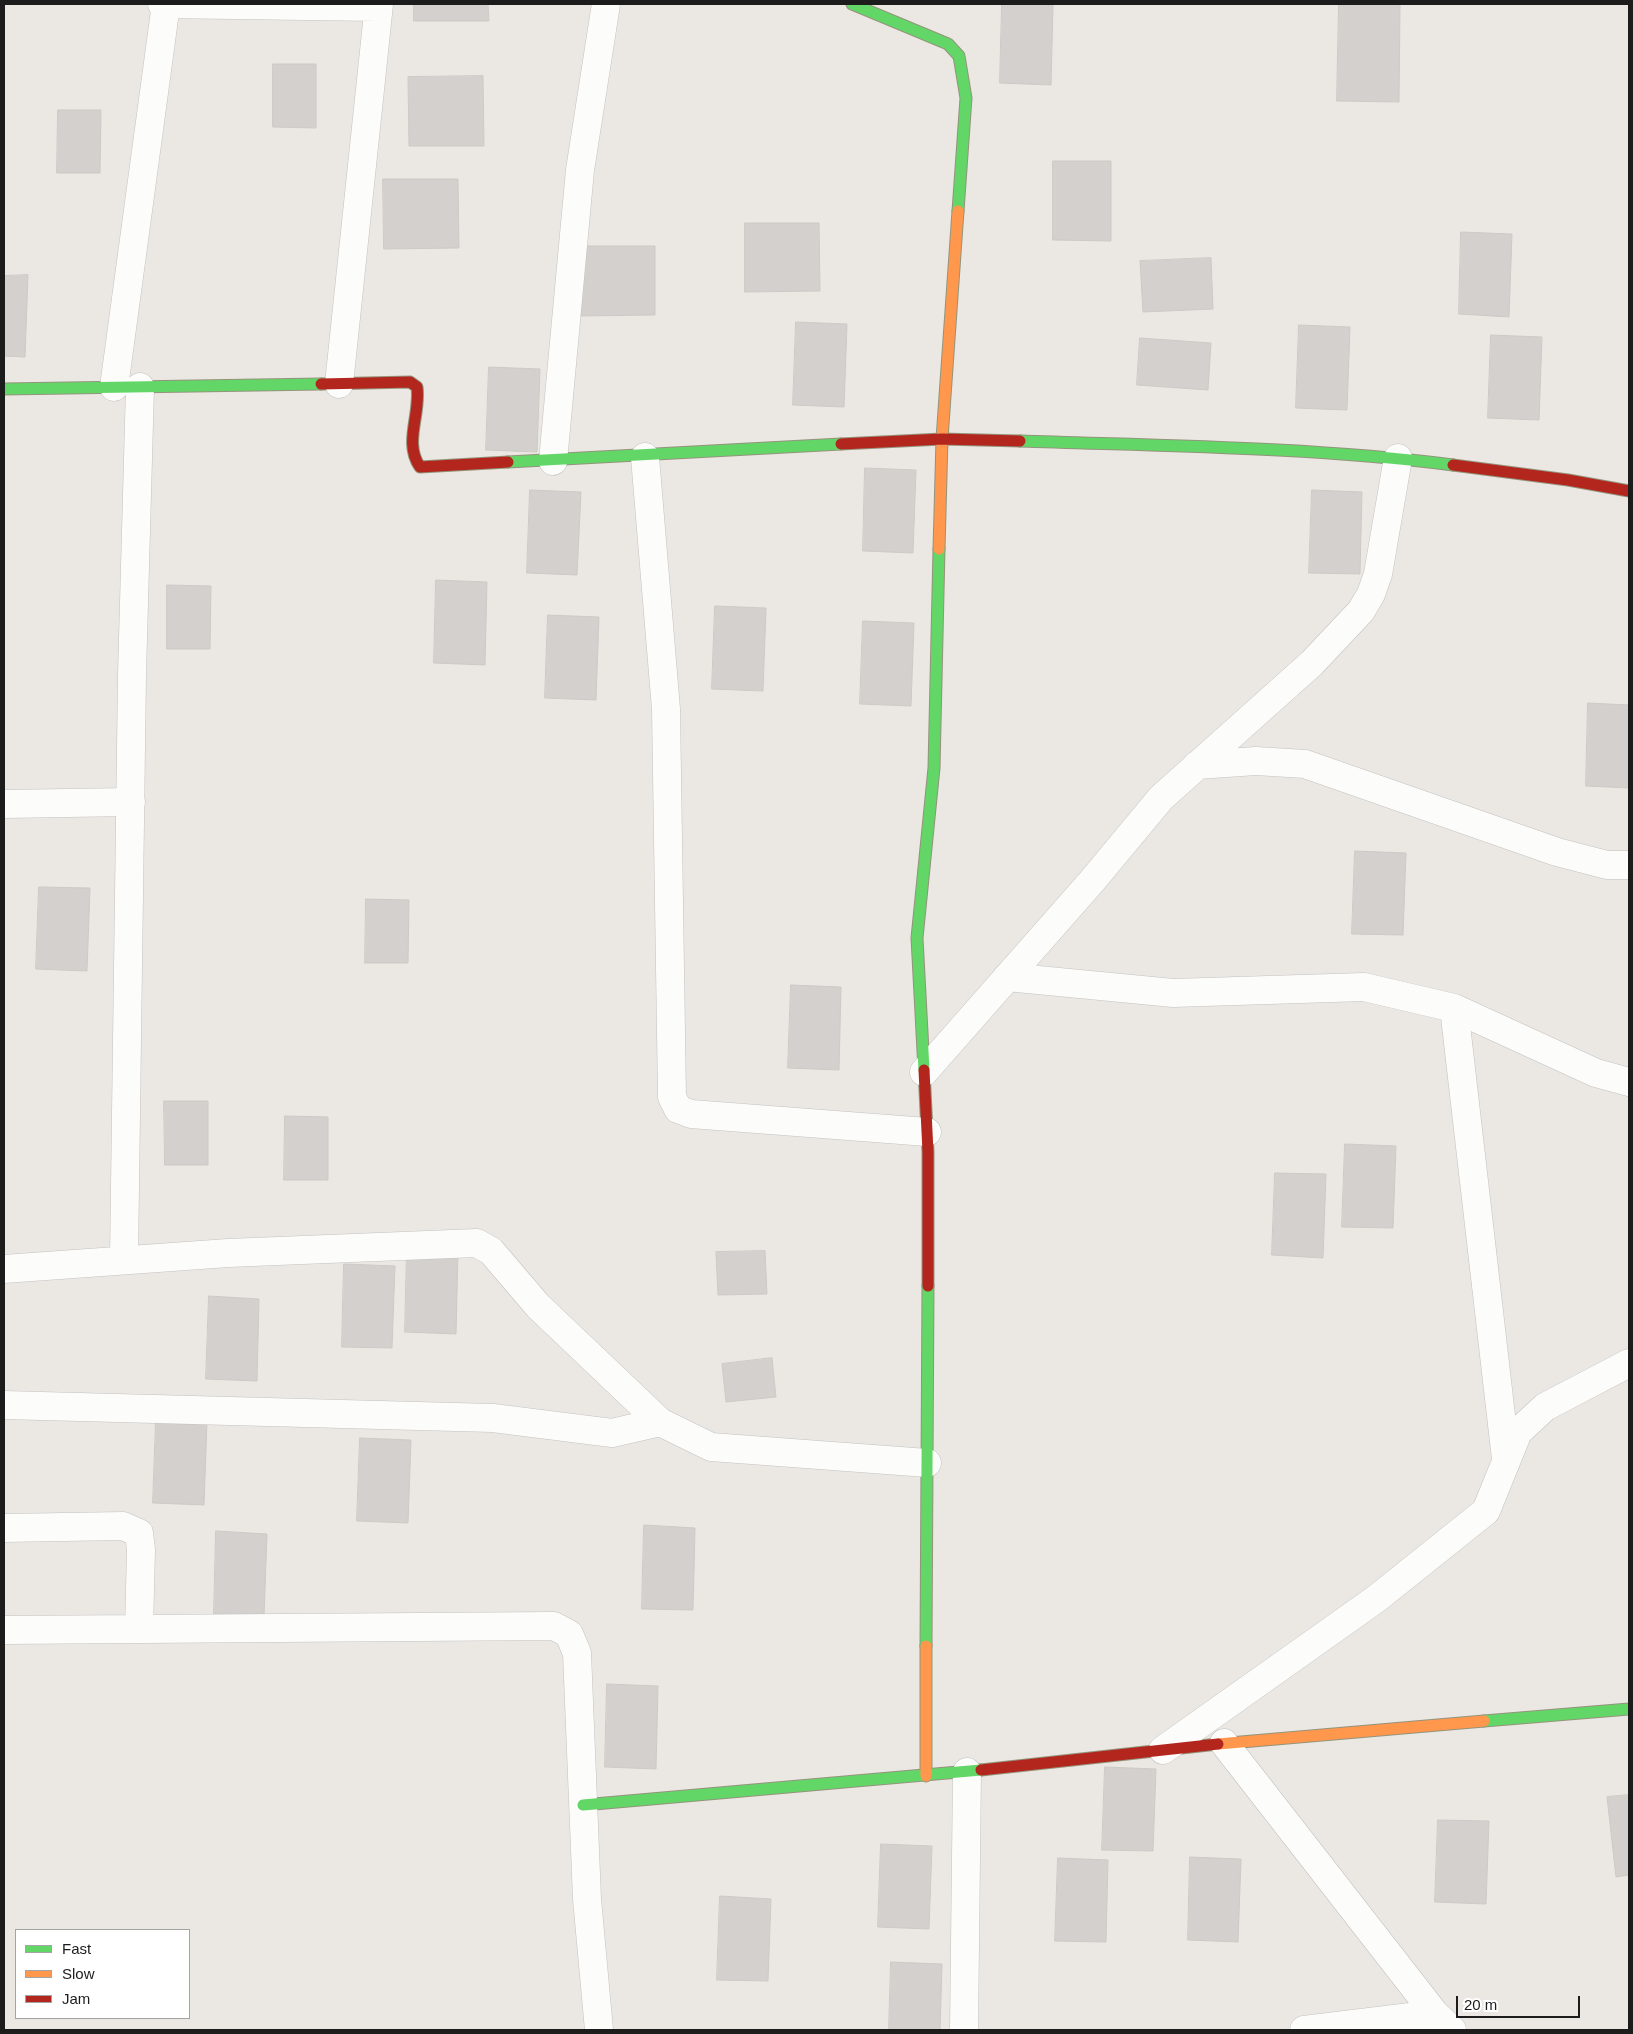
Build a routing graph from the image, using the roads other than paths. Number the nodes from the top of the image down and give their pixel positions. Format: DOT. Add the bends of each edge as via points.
graph roads {
  1 [pos="162,4"];
  2 [pos="166,4"];
  3 [pos="606,4"];
  4 [pos="852,4"];
  5 [pos="378,5"];
  6 [pos="339,384"];
  7 [pos="114,387"];
  8 [pos="140,387"];
  9 [pos="4,388"];
  10 [pos="942,439"];
  11 [pos="645,457"];
  12 [pos="1398,458"];
  13 [pos="553,461"];
  14 [pos="1629,491"];
  15 [pos="1198,765"];
  16 [pos="130,802"];
  17 [pos="4,804"];
  18 [pos="1629,865"];
  19 [pos="1007,978"];
  20 [pos="1454,1008"];
  21 [pos="924,1072"];
  22 [pos="1629,1082"];
  23 [pos="927,1132"];
  24 [pos="124,1260"];
  25 [pos="4,1269"];
  26 [pos="1629,1363"];
  27 [pos="4,1404"];
  28 [pos="660,1422"];
  29 [pos="1506,1460"];
  30 [pos="927,1463"];
  31 [pos="4,1528"];
  32 [pos="139,1629"];
  33 [pos="4,1630"];
  34 [pos="1629,1709"];
  35 [pos="1224,1744"];
  36 [pos="1163,1750"];
  37 [pos="967,1772"];
  38 [pos="926,1776"];
  39 [pos="584,1805"];
  40 [pos="1443,2022"];
  41 [pos="599,2030"];
  42 [pos="964,2030"];
  43 [pos="1304,2030"];
  1 -- 2 [label="street"];
  2 -- 5 [label="street"];
  2 -- 7 [label="street"];
  3 -- 13 [label="street" via="580,170"];
  4 -- 10 [label="street" via="948,44 959,56 966,98"];
  5 -- 6 [label="street"];
  6 -- 8 [label="street"];
  6 -- 13 [label="street" via="410,382 418,387 420,397 411,449 413,460 420,467"];
  7 -- 8 [label="street"];
  7 -- 9 [label="street"];
  8 -- 16 [label="street"];
  10 -- 11 [label="street"];
  10 -- 12 [label="street" via="1242,448"];
  10 -- 21 [label="street" via="934,768 917,938"];
  11 -- 13 [label="street"];
  11 -- 23 [label="street" via="666,709 672,1097 678,1109 691,1114"];
  12 -- 14 [label="street"];
  12 -- 15 [label="street" via="1378,574 1361,611 1312,663"];
  15 -- 18 [label="street" via="1256,761 1305,764 1557,852 1607,865"];
  15 -- 19 [label="street" via="1161,798"];
  16 -- 17 [label="street"];
  16 -- 24 [label="street"];
  19 -- 20 [label="street" via="1173,993 1364,987"];
  19 -- 21 [label="street"];
  20 -- 22 [label="street" via="1596,1073"];
  20 -- 29 [label="street"];
  21 -- 23 [label="street"];
  23 -- 30 [label="street"];
  24 -- 25 [label="street"];
  24 -- 28 [label="street" via="477,1243 491,1251 538,1306"];
  26 -- 29 [label="street" via="1544,1406 1518,1432"];
  27 -- 28 [label="street" via="492,1418 612,1432"];
  28 -- 30 [label="street" via="711,1447"];
  29 -- 36 [label="street" via="1486,1511 1376,1599"];
  30 -- 38 [label="street"];
  31 -- 32 [label="street" via="123,1526 139,1533"];
  32 -- 33 [label="street"];
  32 -- 39 [label="street" via="554,1626 569,1634 578,1653"];
  34 -- 35 [label="street"];
  35 -- 36 [label="street"];
  35 -- 40 [label="street"];
  36 -- 37 [label="street"];
  37 -- 38 [label="street"];
  37 -- 42 [label="street"];
  38 -- 39 [label="street"];
  39 -- 41 [label="street" via="587,1899"];
  40 -- 43 [label="street"];
}
